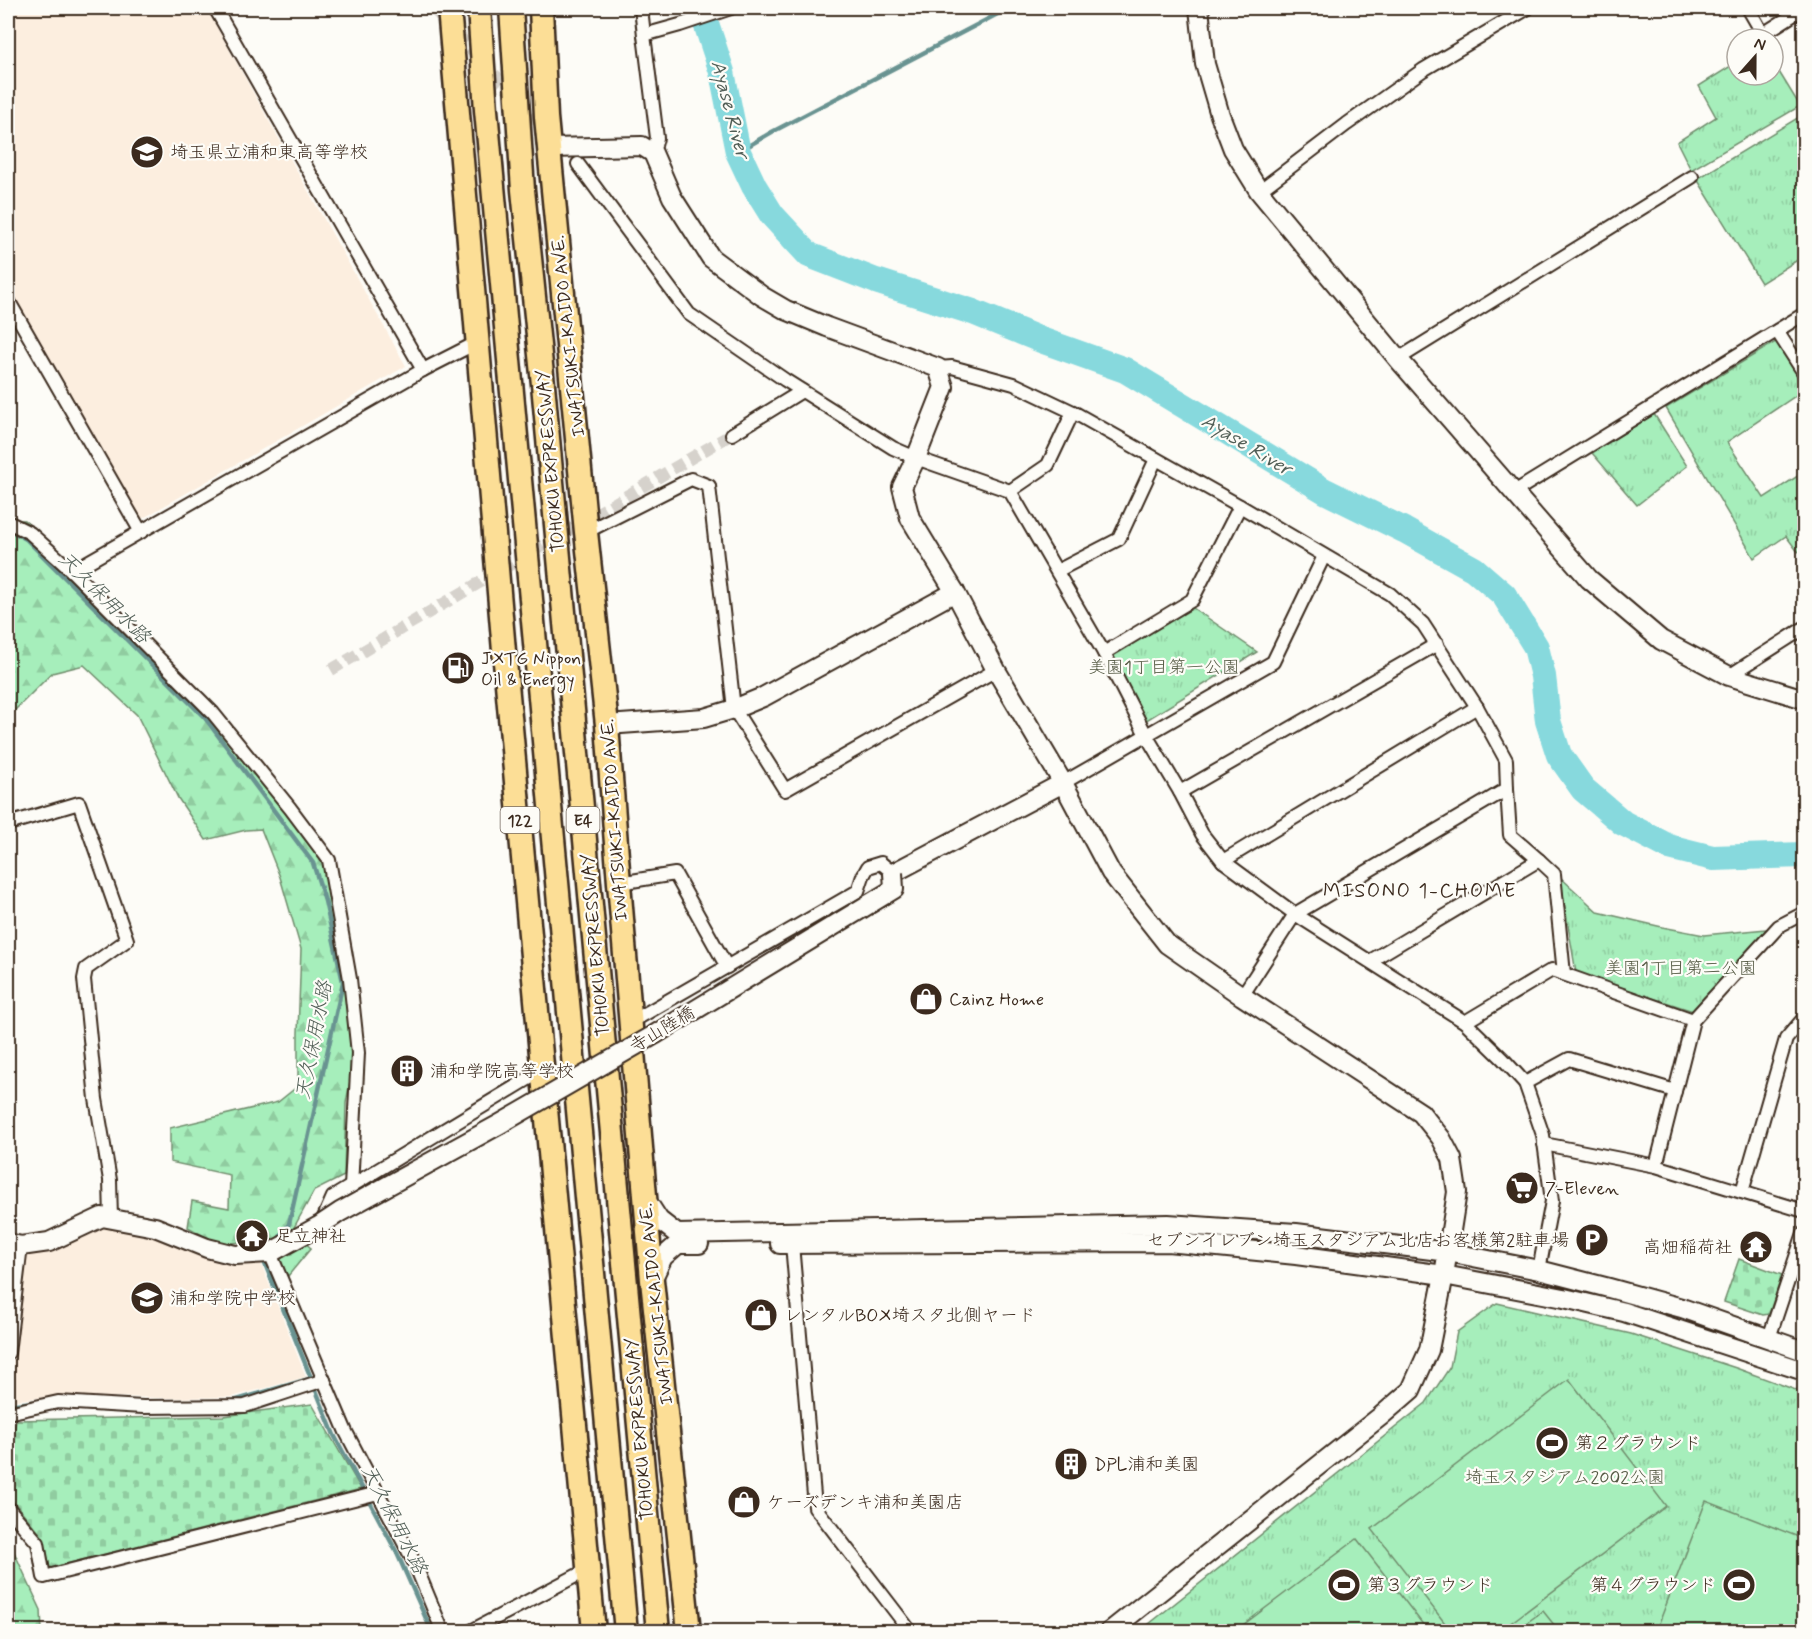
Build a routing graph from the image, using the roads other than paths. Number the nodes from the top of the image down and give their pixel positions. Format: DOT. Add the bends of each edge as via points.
graph roads {
  1 [pos="215,8"];
  2 [pos="449,8"];
  3 [pos="479,8"];
  4 [pos="511,8"];
  5 [pos="541,8"];
  6 [pos="641,8"];
  7 [pos="731,8"];
  8 [pos="1199,8"];
  9 [pos="1528,8"];
  10 [pos="1748,8"];
  11 [pos="1804,8"];
  12 [pos="644,34"];
  13 [pos="549,148"];
  14 [pos="653,153"];
  15 [pos="578,164"];
  16 [pos="1692,177"];
  17 [pos="1259,191"];
  18 [pos="8,300"];
  19 [pos="1804,314"];
  20 [pos="1777,331"];
  21 [pos="476,343"];
  22 [pos="1398,359"];
  23 [pos="938,368"];
  24 [pos="423,370"];
  25 [pos="1804,373"];
  26 [pos="802,391"];
  27 [pos="1073,412"];
  28 [pos="732,434"];
  29 [pos="916,458"];
  30 [pos="1156,459"];
  31 [pos="1010,491"];
  32 [pos="1514,492"];
  33 [pos="1240,506"];
  34 [pos="8,522"];
  35 [pos="141,532"];
  36 [pos="586,532"];
  37 [pos="1324,556"];
  38 [pos="72,571"];
  39 [pos="1057,571"];
  40 [pos="955,592"];
  41 [pos="1804,628"];
  42 [pos="1437,644"];
  43 [pos="1104,653"];
  44 [pos="996,670"];
  45 [pos="1729,676"];
  46 [pos="1804,699"];
  47 [pos="1477,707"];
  48 [pos="734,709"];
  49 [pos="607,725"];
  50 [pos="1146,735"];
  51 [pos="1064,783"];
  52 [pos="1507,789"];
  53 [pos="1180,792"];
  54 [pos="8,824"];
  55 [pos="1539,860"];
  56 [pos="1223,861"];
  57 [pos="893,873"];
  58 [pos="619,883"];
  59 [pos="1804,913"];
  60 [pos="1295,914"];
  61 [pos="1370,961"];
  62 [pos="727,967"];
  63 [pos="1564,974"];
  64 [pos="1242,996"];
  65 [pos="1804,1018"];
  66 [pos="1693,1020"];
  67 [pos="631,1022"];
  68 [pos="1465,1022"];
  69 [pos="543,1070"];
  70 [pos="1525,1083"];
  71 [pos="1675,1091"];
  72 [pos="1544,1144"];
  73 [pos="1656,1166"];
  74 [pos="351,1187"];
  75 [pos="1742,1192"];
  76 [pos="645,1198"];
  77 [pos="1804,1211"];
  78 [pos="111,1219"];
  79 [pos="319,1226"];
  80 [pos="1804,1233"];
  81 [pos="14,1244"];
  82 [pos="792,1244"];
  83 [pos="1448,1252"];
  84 [pos="270,1253"];
  85 [pos="1539,1270"];
  86 [pos="1444,1275"];
  87 [pos="652,1280"];
  88 [pos="1769,1338"];
  89 [pos="1804,1351"];
  90 [pos="8,1353"];
  91 [pos="1804,1371"];
  92 [pos="324,1380"];
  93 [pos="8,1413"];
  94 [pos="378,1493"];
  95 [pos="8,1508"];
  96 [pos="588,1569"];
  97 [pos="443,1632"];
  98 [pos="469,1632"];
  99 [pos="594,1632"];
  100 [pos="626,1632"];
  101 [pos="658,1632"];
  102 [pos="689,1632"];
  103 [pos="911,1632"];
  104 [pos="1109,1632"];
  1 -- 24 [label="street"];
  2 -- 21 [label="highway, 122"];
  3 -- 100 [label="highway, TOHOKU EXPRESSWAY / E4"];
  4 -- 101 [label="highway, TOHOKU EXPRESSWAY / E4" via="523,190"];
  5 -- 13 [label="highway, IWATSUKI-KAIDO AVE."];
  6 -- 12 [label="street"];
  7 -- 12 [label="street"];
  8 -- 17 [label="street" via="1205,64 1220,115 1233,149"];
  9 -- 17 [label="street" via="1423,70"];
  10 -- 11 [label="street" via="1763,34"];
  12 -- 14 [label="street" via="657,138"];
  13 -- 14 [label="street" via="642,146"];
  13 -- 36 [label="highway, IWATSUKI-KAIDO AVE."];
  14 -- 23 [label="street" via="672,197 711,258 786,310"];
  15 -- 26 [label="street" via="689,314"];
  16 -- 22 [label="street"];
  17 -- 22 [label="street"];
  18 -- 35 [label="street"];
  19 -- 20 [label="street"];
  20 -- 25 [label="street"];
  20 -- 32 [label="street"];
  21 -- 24 [label="street"];
  21 -- 69 [label="highway, 122"];
  22 -- 32 [label="street"];
  23 -- 27 [label="street" via="952,367 1014,384"];
  23 -- 29 [label="street" via="944,387"];
  24 -- 35 [label="street"];
  26 -- 28 [label="street"];
  26 -- 29 [label="street" via="893,448"];
  27 -- 30 [label="street"];
  27 -- 31 [label="street" via="1048,465"];
  29 -- 31 [label="street"];
  29 -- 40 [label="street" via="902,487 910,518"];
  30 -- 33 [label="street"];
  30 -- 39 [label="street" via="1119,539"];
  31 -- 39 [label="street"];
  32 -- 45 [label="street" via="1589,579 1661,640"];
  33 -- 37 [label="street"];
  33 -- 43 [label="street" via="1192,600"];
  34 -- 38 [label="street" via="30,532"];
  35 -- 38 [label="street"];
  36 -- 48 [label="street" via="691,479 709,486"];
  36 -- 49 [label="highway, IWATSUKI-KAIDO AVE."];
  37 -- 42 [label="street" via="1390,594 1423,624"];
  37 -- 50 [label="street" via="1273,662"];
  38 -- 74 [label="street" via="213,713 329,860 350,979 357,1053"];
  39 -- 43 [label="street"];
  40 -- 44 [label="street"];
  40 -- 48 [label="street"];
  41 -- 45 [label="street"];
  42 -- 47 [label="street"];
  42 -- 53 [label="street"];
  43 -- 50 [label="street"];
  44 -- 48 [label="street" via="785,790"];
  44 -- 51 [label="street"];
  45 -- 46 [label="street"];
  47 -- 52 [label="street" via="1506,760"];
  47 -- 56 [label="street"];
  48 -- 49 [label="street" via="704,718"];
  49 -- 58 [label="highway, IWATSUKI-KAIDO AVE."];
  50 -- 51 [label="street"];
  50 -- 53 [label="street"];
  51 -- 57 [label="street"];
  51 -- 64 [label="street" via="1111,873 1167,944"];
  52 -- 55 [label="street" via="1510,835"];
  52 -- 60 [label="street"];
  53 -- 56 [label="street" via="1202,834"];
  54 -- 78 [label="street" via="79,803 127,940 86,969 84,979 96,1099 110,1180"];
  55 -- 61 [label="street"];
  55 -- 63 [label="street" via="1554,874"];
  56 -- 60 [label="street"];
  57 -- 62 [label="street" via="881,863 868,867 858,891"];
  57 -- 79 [label="street, 寺山陸橋, bridge" via="894,889 654,1035"];
  58 -- 62 [label="street" via="675,874"];
  58 -- 67 [label="highway, IWATSUKI-KAIDO AVE."];
  59 -- 66 [label="street" via="1779,926"];
  60 -- 61 [label="street"];
  60 -- 64 [label="street"];
  61 -- 68 [label="street"];
  62 -- 67 [label="street"];
  63 -- 66 [label="street"];
  63 -- 68 [label="street" via="1552,970"];
  64 -- 83 [label="street" via="1421,1113 1452,1159 1457,1192"];
  65 -- 75 [label="street" via="1786,1039"];
  66 -- 71 [label="street"];
  67 -- 76 [label="highway, IWATSUKI-KAIDO AVE."];
  68 -- 70 [label="street"];
  69 -- 74 [label="street"];
  69 -- 96 [label="highway, 122"];
  70 -- 71 [label="street" via="1569,1059"];
  70 -- 72 [label="street"];
  71 -- 73 [label="street"];
  72 -- 73 [label="street"];
  72 -- 85 [label="street" via="1552,1201"];
  73 -- 75 [label="street"];
  74 -- 79 [label="street" via="333,1197"];
  75 -- 77 [label="street"];
  76 -- 83 [label="street" via="659,1220 677,1234 1168,1224 1296,1233"];
  76 -- 87 [label="highway, IWATSUKI-KAIDO AVE."];
  78 -- 81 [label="street" via="102,1217 49,1242"];
  78 -- 84 [label="street" via="155,1227 235,1255"];
  79 -- 84 [label="street"];
  80 -- 88 [label="street"];
  81 -- 90 [label="street"];
  82 -- 86 [label="street" via="1168,1242"];
  82 -- 87 [label="street" via="678,1244 663,1257"];
  82 -- 103 [label="street" via="814,1507"];
  83 -- 85 [label="street"];
  83 -- 86 [label="street"];
  84 -- 92 [label="street"];
  85 -- 88 [label="street" via="1682,1308"];
  86 -- 91 [label="street" via="1624,1312"];
  86 -- 104 [label="street" via="1429,1350 1411,1390"];
  87 -- 102 [label="highway, IWATSUKI-KAIDO AVE."];
  88 -- 89 [label="street"];
  92 -- 93 [label="street" via="245,1406 143,1407 58,1402"];
  92 -- 94 [label="street"];
  94 -- 95 [label="street" via="44,1578 38,1543"];
  94 -- 97 [label="street" via="414,1562"];
  96 -- 98 [label="street"];
  96 -- 99 [label="highway, 122"];
}
